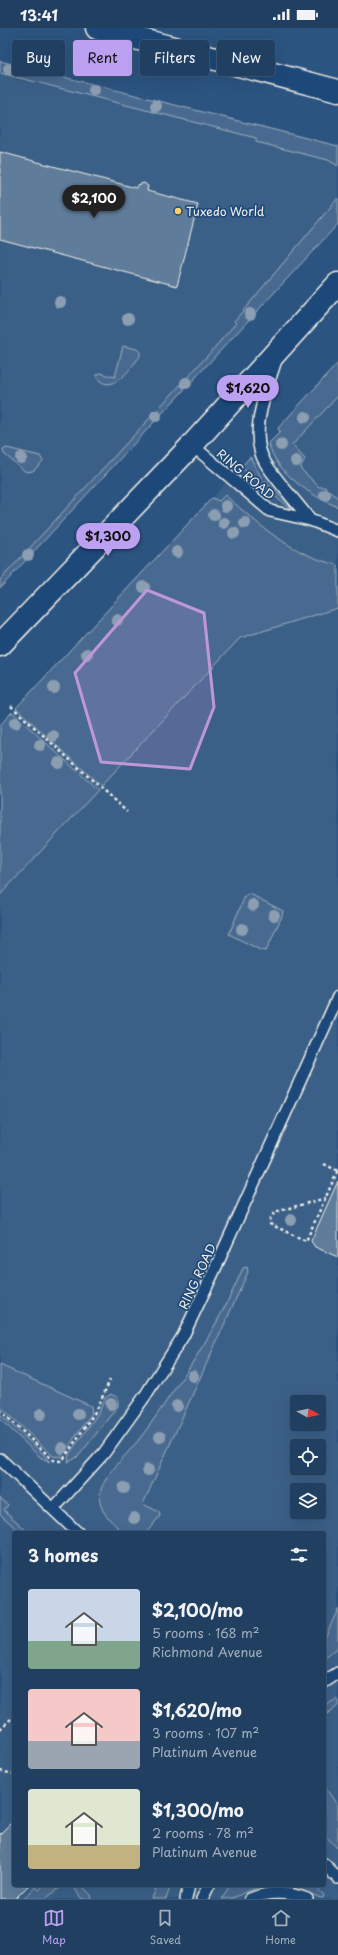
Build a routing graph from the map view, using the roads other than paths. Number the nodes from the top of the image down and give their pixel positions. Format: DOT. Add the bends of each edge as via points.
graph roads {
  1 [pos="97,28"];
  2 [pos="338,91"];
  3 [pos="338,284"];
  4 [pos="279,349"];
  5 [pos="192,445"];
  6 [pos="310,520"];
  7 [pos="338,530"];
  8 [pos="0,646"];
  9 [pos="338,997"];
  10 [pos="0,1459"];
  11 [pos="53,1509"];
  12 [pos="76,1531"];
  13 [pos="338,1673"];
  14 [pos="326,1680"];
  15 [pos="326,1866"];
  16 [pos="338,1878"];
  17 [pos="189,1887"];
  18 [pos="208,1887"];
  19 [pos="186,1899"];
  20 [pos="202,1899"];
  21 [pos="250,1899"];
  22 [pos="308,1899"];
  1 -- 2 [label="street"];
  3 -- 4 [label="street"];
  4 -- 5 [label="street"];
  4 -- 6 [label="lane, RING ROAD" via="259,419 260,448 265,463"];
  5 -- 6 [label="lane, RING ROAD" via="270,511"];
  5 -- 8 [label="street"];
  6 -- 7 [label="lane, RING ROAD"];
  9 -- 11 [label="lane, RING ROAD" via="183,1336 145,1396 104,1453"];
  10 -- 11 [label="lane"];
  11 -- 12 [label="lane"];
  13 -- 14 [label="lane"];
  15 -- 16 [label="lane"];
  17 -- 19 [label="lane"];
  18 -- 20 [label="lane"];
  21 -- 22 [label="lane" via="264,1895 287,1894"];
}
